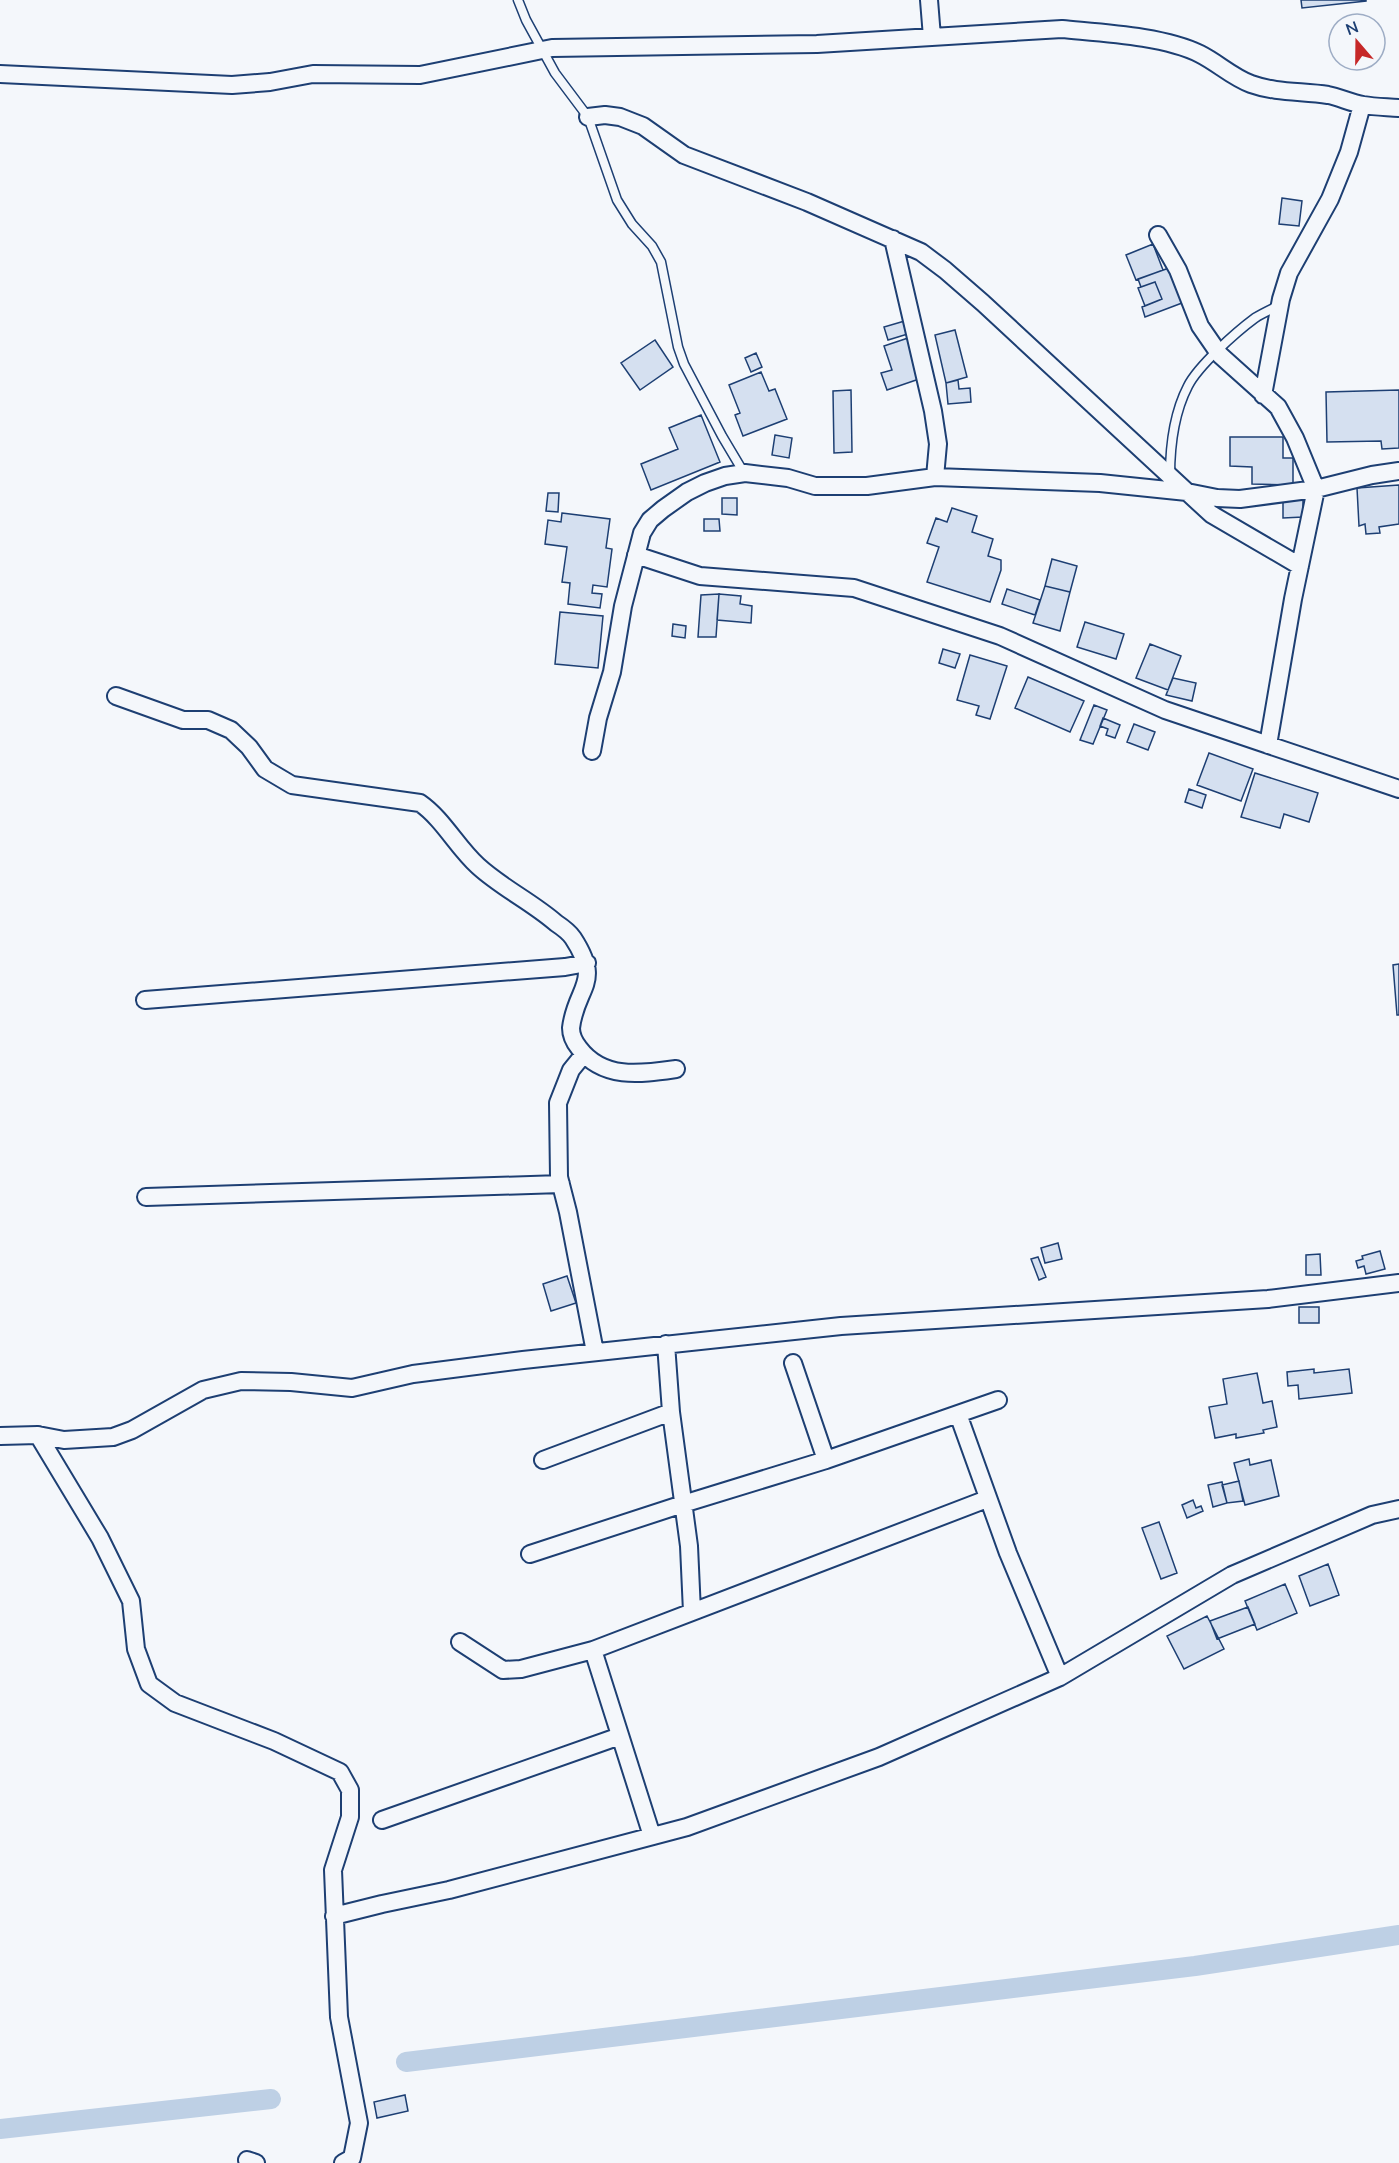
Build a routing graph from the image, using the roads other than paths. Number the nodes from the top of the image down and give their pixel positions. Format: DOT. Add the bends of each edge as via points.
graph roads {
  1 [pos="518,0"];
  2 [pos="929,0"];
  3 [pos="932,37"];
  4 [pos="543,50"];
  5 [pos="0,74"];
  6 [pos="1398,104"];
  7 [pos="1362,105"];
  8 [pos="588,117"];
  9 [pos="1158,235"];
  10 [pos="893,239"];
  11 [pos="1280,305"];
  12 [pos="1218,351"];
  13 [pos="1263,395"];
  14 [pos="1399,471"];
  15 [pos="745,473"];
  16 [pos="1170,476"];
  17 [pos="935,477"];
  18 [pos="1316,489"];
  19 [pos="1187,492"];
  20 [pos="636,555"];
  21 [pos="1300,566"];
  22 [pos="116,696"];
  23 [pos="1268,745"];
  24 [pos="592,751"];
  25 [pos="1399,789"];
  26 [pos="587,963"];
  27 [pos="145,1000"];
  28 [pos="584,1054"];
  29 [pos="676,1069"];
  30 [pos="561,1185"];
  31 [pos="146,1197"];
  32 [pos="1399,1282"];
  33 [pos="666,1344"];
  34 [pos="595,1352"];
  35 [pos="794,1363"];
  36 [pos="998,1400"];
  37 [pos="671,1412"];
  38 [pos="958,1414"];
  39 [pos="38,1435"];
  40 [pos="0,1436"];
  41 [pos="543,1460"];
  42 [pos="826,1460"];
  43 [pos="987,1499"];
  44 [pos="683,1504"];
  45 [pos="1399,1509"];
  46 [pos="530,1554"];
  47 [pos="692,1612"];
  48 [pos="460,1642"];
  49 [pos="593,1650"];
  50 [pos="1060,1677"];
  51 [pos="620,1736"];
  52 [pos="382,1820"];
  53 [pos="652,1836"];
  54 [pos="334,1916"];
  55 [pos="344,2163"];
  1 -- 4 [label="lane"];
  2 -- 3 [label="street"];
  3 -- 4 [label="street" via="817,44 588,46"];
  3 -- 7 [label="street" via="1062,29 1141,39 1201,54 1228,73 1260,87 1328,95"];
  4 -- 5 [label="street" via="420,75 313,74 232,85"];
  4 -- 8 [label="lane"];
  6 -- 7 [label="street"];
  7 -- 11 [label="street" via="1330,199 1289,273"];
  8 -- 10 [label="street" via="620,117 643,126 684,155"];
  8 -- 15 [label="lane" via="617,200 661,262 684,364"];
  9 -- 12 [label="street" via="1178,270 1200,326"];
  10 -- 16 [label="street" via="921,252 945,270"];
  10 -- 17 [label="street" via="933,411 938,444"];
  11 -- 12 [label="lane" via="1255,318"];
  11 -- 13 [label="street"];
  12 -- 13 [label="street"];
  12 -- 16 [label="lane" via="1202,366 1180,403 1170,448"];
  13 -- 18 [label="street" via="1278,407"];
  14 -- 18 [label="street"];
  15 -- 17 [label="street" via="815,486 867,486"];
  15 -- 20 [label="street" via="705,483 663,509 642,533"];
  16 -- 19 [label="street"];
  17 -- 19 [label="street" via="1100,483"];
  18 -- 19 [label="street" via="1240,499"];
  18 -- 21 [label="street"];
  19 -- 21 [label="street" via="1211,514"];
  20 -- 23 [label="street" via="700,576 854,588 1000,636 1165,710"];
  20 -- 24 [label="street"];
  21 -- 23 [label="street"];
  22 -- 26 [label="street" via="183,720 208,720 231,730 265,769 292,785 420,803 434,812 479,867 538,907 572,936"];
  23 -- 25 [label="street"];
  26 -- 27 [label="street"];
  26 -- 28 [label="street" via="587,985 574,1012 571,1030"];
  28 -- 29 [label="street" via="599,1067 619,1073"];
  28 -- 30 [label="street" via="571,1070 558,1103"];
  30 -- 31 [label="street"];
  30 -- 34 [label="street"];
  32 -- 33 [label="street" via="1268,1299 841,1326"];
  33 -- 34 [label="street"];
  33 -- 37 [label="street"];
  34 -- 39 [label="street" via="413,1374 352,1388 241,1381 203,1390 113,1437 64,1440"];
  35 -- 42 [label="street"];
  36 -- 38 [label="street"];
  37 -- 41 [label="street"];
  37 -- 44 [label="street"];
  38 -- 42 [label="street"];
  38 -- 43 [label="street"];
  39 -- 40 [label="street"];
  39 -- 54 [label="street" via="100,1538 131,1601 136,1649 149,1684 175,1703 274,1741 340,1772 350,1790 350,1817 333,1870"];
  42 -- 44 [label="street"];
  43 -- 47 [label="street"];
  43 -- 50 [label="street"];
  44 -- 46 [label="street"];
  44 -- 47 [label="street"];
  45 -- 50 [label="street" via="1372,1515 1232,1575"];
  47 -- 49 [label="street"];
  48 -- 49 [label="street" via="503,1670"];
  49 -- 51 [label="street"];
  50 -- 53 [label="street" via="879,1757 687,1827"];
  51 -- 52 [label="street"];
  51 -- 53 [label="street"];
  53 -- 54 [label="street"];
  54 -- 55 [label="street" via="339,2017 359,2123 352,2158"];
}
